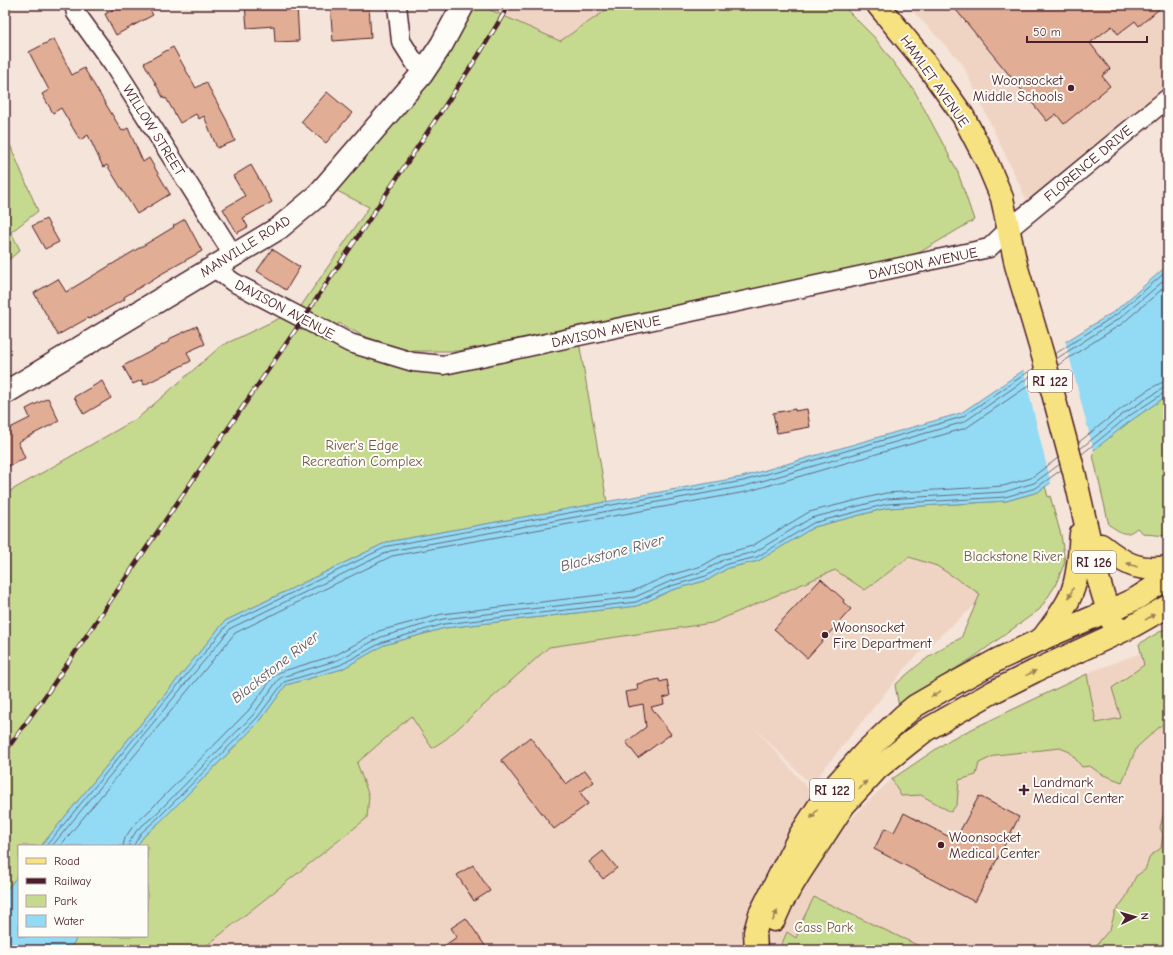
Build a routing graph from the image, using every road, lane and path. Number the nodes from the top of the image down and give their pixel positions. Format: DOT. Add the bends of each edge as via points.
graph roads {
  1 [pos="74,5"];
  2 [pos="397,5"];
  3 [pos="463,5"];
  4 [pos="878,5"];
  5 [pos="422,74"];
  6 [pos="1168,98"];
  7 [pos="1009,229"];
  8 [pos="234,256"];
  9 [pos="213,267"];
  10 [pos="5,393"];
  11 [pos="1083,513"];
  12 [pos="1101,545"];
  13 [pos="1168,567"];
  14 [pos="1168,578"];
  15 [pos="1168,606"];
  16 [pos="1115,608"];
  17 [pos="1124,630"];
  18 [pos="1042,639"];
  19 [pos="756,950"];
  1 -- 8 [label="street, WILLOW STREET" via="76,13 112,63"];
  2 -- 5 [label="street" via="401,41"];
  3 -- 5 [label="main road, MANVILLE ROAD"];
  4 -- 7 [label="main road, HAMLET AVENUE / RI 122" via="924,61 963,116 1002,198"];
  5 -- 8 [label="main road, MANVILLE ROAD" via="316,196 279,228"];
  6 -- 7 [label="street, FLORENCE DRIVE"];
  7 -- 9 [label="street, DAVISON AVENUE" via="989,248 444,365 413,362 350,343 233,282"];
  7 -- 11 [label="main road, RI 122" via="1016,265 1045,363"];
  8 -- 9 [label="main road, MANVILLE ROAD"];
  9 -- 10 [label="main road, MANVILLE ROAD"];
  11 -- 12 [label="main road, RI 122"];
  11 -- 16 [label="main road, RI 126" via="1098,578"];
  11 -- 18 [label="main road, one-way" via="1077,574 1072,593"];
  13 -- 12 [label="main road, one-way" via="1138,567 1126,563"];
  12 -- 16 [label="main road, RI 122"];
  14 -- 16 [label="main road" via="1137,598"];
  17 -- 15 [label="main road, one-way"];
  16 -- 17 [label="main road, RI 126"];
  16 -- 18 [label="main road"];
  19 -- 17 [label="main road, RI 122, one-way" via="782,902 827,830 844,805 877,769 926,730 993,692"];
  18 -- 19 [label="main road, RI 122, one-way" via="999,659 915,706 865,752 824,798 800,835 760,914 755,932"];
}
